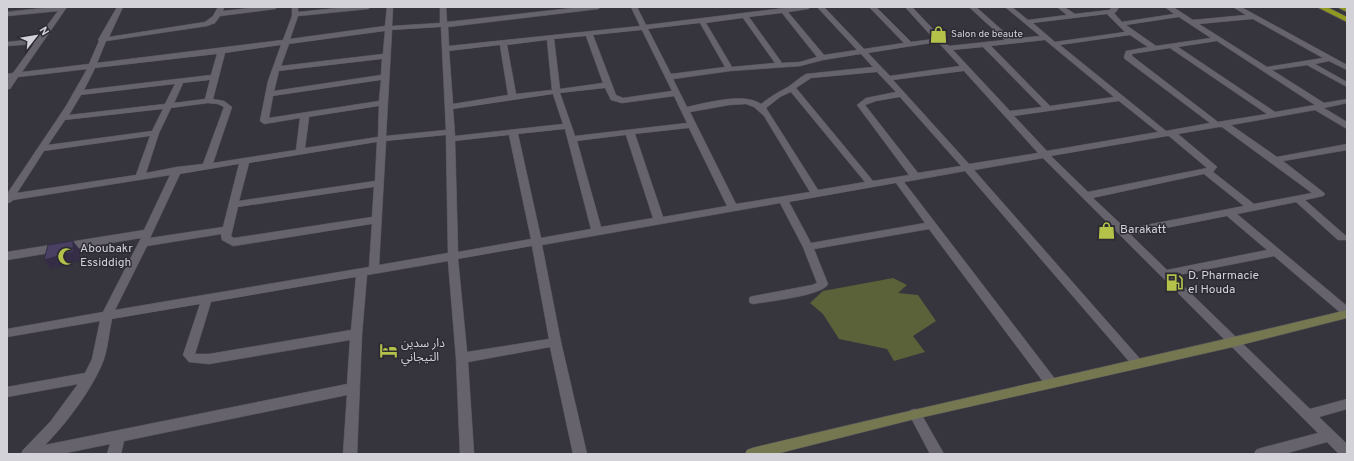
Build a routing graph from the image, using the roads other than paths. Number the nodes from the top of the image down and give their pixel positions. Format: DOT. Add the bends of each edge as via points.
graph roads {
  1 [pos="120,7"];
  2 [pos="275,7"];
  3 [pos="368,7"];
  4 [pos="390,7"];
  5 [pos="443,7"];
  6 [pos="598,7"];
  7 [pos="634,7"];
  8 [pos="808,7"];
  9 [pos="820,7"];
  10 [pos="872,7"];
  11 [pos="908,7"];
  12 [pos="972,7"];
  13 [pos="1008,7"];
  14 [pos="1060,7"];
  15 [pos="1116,7"];
  16 [pos="1168,7"];
  17 [pos="1236,7"];
  18 [pos="1321,7"];
  19 [pos="1340,7"];
  20 [pos="64,8"];
  21 [pos="220,10"];
  22 [pos="1347,10"];
  23 [pos="295,11"];
  24 [pos="784,11"];
  25 [pos="1109,12"];
  26 [pos="7,14"];
  27 [pos="1181,15"];
  28 [pos="745,16"];
  29 [pos="1073,16"];
  30 [pos="1252,17"];
  31 [pos="1347,20"];
  32 [pos="702,21"];
  33 [pos="1027,22"];
  34 [pos="1192,22"];
  35 [pos="1120,24"];
  36 [pos="444,25"];
  37 [pos="644,27"];
  38 [pos="389,28"];
  39 [pos="589,33"];
  40 [pos="1132,33"];
  41 [pos="550,38"];
  42 [pos="1046,38"];
  43 [pos="1218,39"];
  44 [pos="102,40"];
  45 [pos="940,40"];
  46 [pos="40,41"];
  47 [pos="1011,42"];
  48 [pos="286,43"];
  49 [pos="503,43"];
  50 [pos="7,44"];
  51 [pos="909,44"];
  52 [pos="986,44"];
  53 [pos="1054,44"];
  54 [pos="1172,46"];
  55 [pos="947,48"];
  56 [pos="1155,48"];
  57 [pos="446,49"];
  58 [pos="222,51"];
  59 [pos="863,51"];
  60 [pos="387,56"];
  61 [pos="822,58"];
  62 [pos="1330,59"];
  63 [pos="1309,63"];
  64 [pos="800,64"];
  65 [pos="780,65"];
  66 [pos="93,66"];
  67 [pos="966,68"];
  68 [pos="1347,68"];
  69 [pos="276,69"];
  70 [pos="730,69"];
  71 [pos="1266,69"];
  72 [pos="879,70"];
  73 [pos="16,75"];
  74 [pos="7,76"];
  75 [pos="809,76"];
  76 [pos="214,77"];
  77 [pos="385,77"];
  78 [pos="669,77"];
  79 [pos="887,80"];
  80 [pos="180,81"];
  81 [pos="608,85"];
  82 [pos="1347,85"];
  83 [pos="7,87"];
  84 [pos="792,88"];
  85 [pos="556,92"];
  86 [pos="78,93"];
  87 [pos="677,93"];
  88 [pos="269,94"];
  89 [pos="900,94"];
  90 [pos="512,98"];
  91 [pos="1121,98"];
  92 [pos="208,101"];
  93 [pos="1347,101"];
  94 [pos="383,103"];
  95 [pos="168,106"];
  96 [pos="1320,107"];
  97 [pos="449,108"];
  98 [pos="761,108"];
  99 [pos="1049,108"];
  100 [pos="685,110"];
  101 [pos="1008,114"];
  102 [pos="305,115"];
  103 [pos="1274,115"];
  104 [pos="63,118"];
  105 [pos="1220,124"];
  106 [pos="568,126"];
  107 [pos="693,126"];
  108 [pos="1347,126"];
  109 [pos="512,132"];
  110 [pos="155,133"];
  111 [pos="630,133"];
  112 [pos="1168,133"];
  113 [pos="450,136"];
  114 [pos="382,139"];
  115 [pos="572,139"];
  116 [pos="1347,147"];
  117 [pos="42,149"];
  118 [pos="300,152"];
  119 [pos="1045,155"];
  120 [pos="245,160"];
  121 [pos="1275,160"];
  122 [pos="207,166"];
  123 [pos="967,168"];
  124 [pos="177,170"];
  125 [pos="1207,172"];
  126 [pos="140,177"];
  127 [pos="916,177"];
  128 [pos="898,180"];
  129 [pos="380,183"];
  130 [pos="871,184"];
  131 [pos="816,194"];
  132 [pos="1086,196"];
  133 [pos="8,199"];
  134 [pos="1298,199"];
  135 [pos="783,200"];
  136 [pos="233,205"];
  137 [pos="1252,207"];
  138 [pos="733,208"];
  139 [pos="1229,212"];
  140 [pos="377,220"];
  141 [pos="660,220"];
  142 [pos="932,225"];
  143 [pos="227,230"];
  144 [pos="597,231"];
  145 [pos="147,233"];
  146 [pos="1124,233"];
  147 [pos="1345,239"];
  148 [pos="536,242"];
  149 [pos="143,243"];
  150 [pos="808,247"];
  151 [pos="1276,252"];
  152 [pos="7,256"];
  153 [pos="453,256"];
  154 [pos="374,269"];
  155 [pos="362,271"];
  156 [pos="1165,274"];
  157 [pos="207,298"];
  158 [pos="754,300"];
  159 [pos="1347,313"];
  160 [pos="107,315"];
  161 [pos="7,333"];
  162 [pos="356,334"];
  163 [pos="555,342"];
  164 [pos="1233,342"];
  165 [pos="462,358"];
  166 [pos="1137,363"];
  167 [pos="89,378"];
  168 [pos="1051,383"];
  169 [pos="354,388"];
  170 [pos="7,392"];
  171 [pos="1347,404"];
  172 [pos="915,414"];
  173 [pos="1308,415"];
  174 [pos="119,436"];
  175 [pos="1330,436"];
  176 [pos="1347,453"];
  177 [pos="28,454"];
  178 [pos="32,454"];
  179 [pos="114,454"];
  180 [pos="350,454"];
  181 [pos="467,454"];
  182 [pos="580,454"];
  183 [pos="752,454"];
  184 [pos="937,454"];
  185 [pos="1261,454"];
  1 -- 44 [label="street"];
  2 -- 21 [label="street"];
  3 -- 23 [label="street"];
  4 -- 38 [label="street"];
  5 -- 36 [label="street"];
  6 -- 36 [label="street" via="509,15"];
  7 -- 37 [label="street"];
  8 -- 24 [label="street"];
  9 -- 59 [label="street"];
  10 -- 51 [label="street"];
  11 -- 45 [label="street"];
  12 -- 47 [label="street"];
  13 -- 33 [label="street"];
  14 -- 29 [label="street"];
  15 -- 25 [label="street" via="1114,11"];
  16 -- 27 [label="street"];
  17 -- 30 [label="street"];
  18 -- 31 [label="highway"];
  19 -- 22 [label="highway"];
  20 -- 26 [label="street"];
  20 -- 46 [label="street"];
  21 -- 44 [label="street" via="212,23"];
  23 -- 48 [label="street"];
  24 -- 28 [label="street"];
  24 -- 61 [label="street"];
  25 -- 29 [label="street"];
  25 -- 35 [label="street"];
  27 -- 34 [label="street"];
  27 -- 35 [label="street"];
  28 -- 32 [label="street"];
  28 -- 65 [label="street"];
  29 -- 33 [label="street"];
  30 -- 34 [label="street"];
  30 -- 62 [label="street"];
  32 -- 37 [label="street"];
  32 -- 70 [label="street"];
  33 -- 42 [label="street"];
  34 -- 43 [label="street"];
  35 -- 40 [label="street"];
  36 -- 38 [label="street"];
  36 -- 57 [label="street"];
  37 -- 39 [label="street"];
  37 -- 78 [label="street"];
  38 -- 48 [label="street"];
  38 -- 60 [label="street"];
  39 -- 41 [label="street"];
  39 -- 81 [label="street"];
  40 -- 53 [label="street"];
  40 -- 56 [label="street"];
  41 -- 49 [label="street"];
  41 -- 85 [label="street"];
  42 -- 47 [label="street"];
  42 -- 53 [label="street"];
  43 -- 54 [label="street"];
  43 -- 71 [label="street"];
  44 -- 66 [label="street"];
  45 -- 51 [label="street"];
  45 -- 55 [label="street"];
  46 -- 50 [label="street"];
  46 -- 73 [label="street"];
  47 -- 52 [label="street"];
  48 -- 58 [label="street"];
  48 -- 69 [label="street"];
  49 -- 57 [label="street"];
  49 -- 90 [label="street"];
  51 -- 59 [label="street"];
  52 -- 55 [label="street"];
  52 -- 99 [label="street"];
  53 -- 91 [label="street"];
  54 -- 56 [label="street"];
  54 -- 103 [label="street"];
  55 -- 67 [label="street"];
  56 -- 105 [label="street" via="1129,53 1128,57"];
  57 -- 97 [label="street"];
  58 -- 66 [label="street"];
  58 -- 76 [label="street"];
  59 -- 61 [label="street"];
  59 -- 72 [label="street"];
  60 -- 69 [label="street"];
  60 -- 77 [label="street"];
  61 -- 64 [label="street"];
  62 -- 63 [label="street"];
  62 -- 68 [label="street"];
  63 -- 71 [label="street"];
  63 -- 82 [label="street"];
  64 -- 65 [label="street"];
  64 -- 75 [label="street"];
  65 -- 70 [label="street"];
  66 -- 73 [label="street"];
  66 -- 86 [label="street"];
  67 -- 79 [label="street"];
  67 -- 101 [label="street"];
  69 -- 88 [label="street"];
  70 -- 78 [label="street"];
  71 -- 96 [label="street"];
  72 -- 75 [label="street"];
  72 -- 79 [label="street"];
  73 -- 74 [label="street"];
  73 -- 83 [label="street"];
  75 -- 84 [label="street"];
  76 -- 80 [label="street"];
  76 -- 92 [label="street"];
  77 -- 88 [label="street"];
  77 -- 94 [label="street"];
  78 -- 87 [label="street"];
  79 -- 89 [label="street"];
  80 -- 86 [label="street"];
  80 -- 95 [label="street"];
  81 -- 85 [label="street"];
  81 -- 87 [label="street" via="612,96 622,101"];
  84 -- 98 [label="street" via="777,95"];
  84 -- 130 [label="street"];
  85 -- 90 [label="street"];
  85 -- 106 [label="street"];
  86 -- 104 [label="street"];
  87 -- 100 [label="street"];
  88 -- 102 [label="street" via="264,121"];
  89 -- 123 [label="street"];
  89 -- 127 [label="street" via="870,100 861,105"];
  90 -- 97 [label="street"];
  91 -- 99 [label="street"];
  91 -- 112 [label="street"];
  92 -- 95 [label="street"];
  92 -- 122 [label="street" via="218,101 228,107"];
  93 -- 96 [label="street"];
  94 -- 102 [label="street"];
  94 -- 114 [label="street"];
  95 -- 104 [label="street"];
  95 -- 110 [label="street"];
  96 -- 103 [label="street"];
  96 -- 108 [label="street"];
  97 -- 113 [label="street"];
  98 -- 100 [label="street" via="754,103 742,102"];
  98 -- 131 [label="street"];
  99 -- 101 [label="street"];
  100 -- 107 [label="street"];
  101 -- 119 [label="street"];
  102 -- 118 [label="street"];
  103 -- 105 [label="street"];
  104 -- 117 [label="street"];
  105 -- 112 [label="street"];
  105 -- 121 [label="street"];
  106 -- 109 [label="street"];
  106 -- 115 [label="street"];
  107 -- 111 [label="street"];
  107 -- 138 [label="street"];
  109 -- 113 [label="street"];
  109 -- 148 [label="street"];
  110 -- 117 [label="street"];
  110 -- 126 [label="street"];
  111 -- 115 [label="street"];
  111 -- 141 [label="street"];
  112 -- 119 [label="street"];
  112 -- 125 [label="street" via="1212,167"];
  113 -- 114 [label="street"];
  113 -- 153 [label="street"];
  114 -- 118 [label="street"];
  114 -- 129 [label="street"];
  115 -- 144 [label="street"];
  116 -- 121 [label="street"];
  117 -- 133 [label="street"];
  118 -- 120 [label="street"];
  119 -- 123 [label="street"];
  119 -- 132 [label="street"];
  120 -- 122 [label="street"];
  120 -- 136 [label="street"];
  121 -- 134 [label="street" via="1320,194"];
  122 -- 124 [label="street"];
  123 -- 127 [label="street"];
  123 -- 166 [label="street"];
  124 -- 126 [label="street"];
  124 -- 145 [label="street"];
  125 -- 132 [label="street"];
  125 -- 137 [label="street"];
  126 -- 133 [label="street"];
  127 -- 128 [label="street"];
  128 -- 130 [label="street"];
  128 -- 142 [label="street"];
  129 -- 136 [label="street"];
  129 -- 140 [label="street"];
  130 -- 131 [label="street"];
  131 -- 135 [label="street"];
  132 -- 146 [label="street"];
  134 -- 137 [label="street"];
  134 -- 147 [label="street"];
  135 -- 138 [label="street"];
  135 -- 150 [label="street"];
  136 -- 143 [label="street"];
  137 -- 139 [label="street"];
  138 -- 141 [label="street"];
  139 -- 146 [label="street"];
  139 -- 151 [label="street"];
  140 -- 143 [label="street" via="242,242 233,242 226,238"];
  140 -- 154 [label="street"];
  141 -- 144 [label="street"];
  142 -- 150 [label="street"];
  142 -- 168 [label="street"];
  143 -- 149 [label="street"];
  144 -- 148 [label="street"];
  145 -- 149 [label="street"];
  145 -- 152 [label="street"];
  146 -- 156 [label="street"];
  148 -- 153 [label="street"];
  148 -- 163 [label="street"];
  149 -- 160 [label="street"];
  150 -- 158 [label="street" via="823,284 815,289"];
  151 -- 156 [label="street"];
  151 -- 159 [label="street"];
  153 -- 154 [label="street"];
  153 -- 165 [label="street"];
  154 -- 155 [label="street"];
  155 -- 157 [label="street"];
  155 -- 162 [label="street"];
  156 -- 164 [label="street"];
  157 -- 160 [label="street"];
  157 -- 162 [label="street" via="189,355 193,359 208,359"];
  159 -- 164 [label="main road"];
  160 -- 161 [label="street"];
  160 -- 167 [label="street" via="98,359"];
  162 -- 169 [label="street"];
  163 -- 165 [label="street"];
  163 -- 182 [label="street"];
  164 -- 166 [label="main road"];
  164 -- 173 [label="street"];
  165 -- 181 [label="street"];
  166 -- 168 [label="main road"];
  167 -- 170 [label="street"];
  167 -- 177 [label="street" via="55,426"];
  168 -- 172 [label="main road"];
  169 -- 174 [label="street"];
  169 -- 180 [label="street"];
  171 -- 173 [label="street"];
  172 -- 183 [label="main road"];
  172 -- 184 [label="street"];
  173 -- 175 [label="street"];
  174 -- 178 [label="street"];
  174 -- 179 [label="street"];
  175 -- 176 [label="street"];
  175 -- 185 [label="street"];
}
